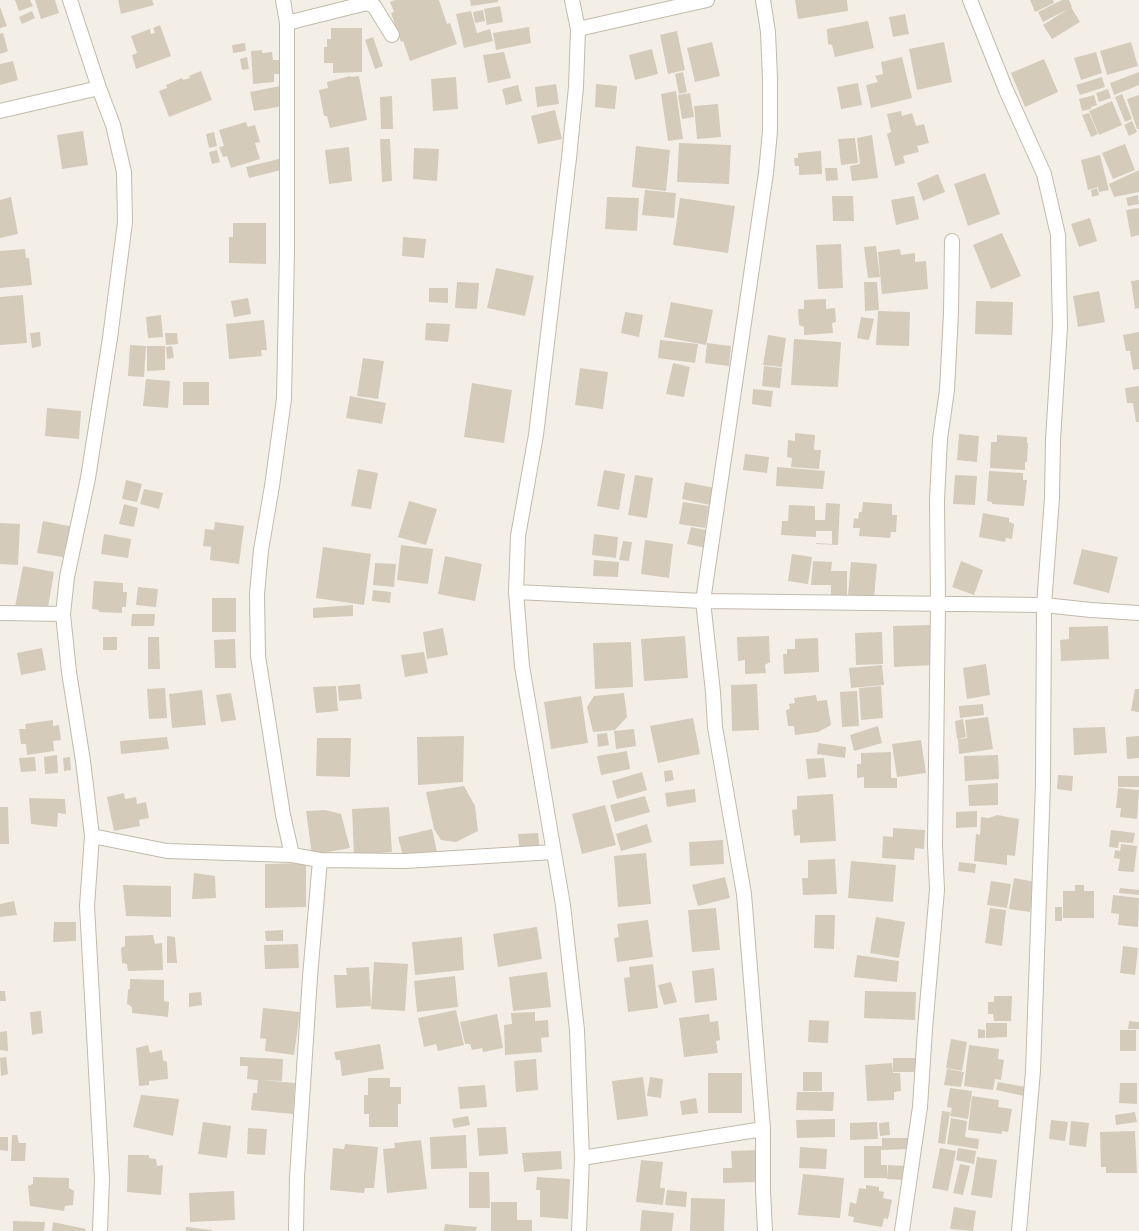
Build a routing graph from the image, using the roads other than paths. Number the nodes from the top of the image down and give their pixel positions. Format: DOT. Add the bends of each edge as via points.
graph roads {
  1 [pos="70,0"];
  2 [pos="283,0"];
  3 [pos="572,0"];
  4 [pos="707,0"];
  5 [pos="763,0"];
  6 [pos="970,0"];
  7 [pos="287,23"];
  8 [pos="578,29"];
  9 [pos="392,35"];
  10 [pos="99,88"];
  11 [pos="0,111"];
  12 [pos="952,241"];
  13 [pos="516,592"];
  14 [pos="703,602"];
  15 [pos="938,604"];
  16 [pos="1044,605"];
  17 [pos="0,613"];
  18 [pos="1139,613"];
  19 [pos="62,614"];
  20 [pos="92,836"];
  21 [pos="554,852"];
  22 [pos="292,855"];
  23 [pos="320,860"];
  24 [pos="763,1128"];
  25 [pos="582,1158"];
  26 [pos="100,1231"];
  27 [pos="296,1231"];
  28 [pos="579,1231"];
  29 [pos="765,1231"];
  30 [pos="902,1231"];
  31 [pos="1019,1231"];
  1 -- 10 [label="street"];
  2 -- 7 [label="street"];
  3 -- 8 [label="street"];
  4 -- 8 [label="street"];
  5 -- 14 [label="street" via="768,32 770,78 770,131 766,173"];
  6 -- 16 [label="street" via="1006,90 1044,174 1058,235 1060,327"];
  7 -- 9 [label="street" via="368,3 374,6"];
  7 -- 22 [label="street" via="284,400 261,550 257,594 258,656 282,815"];
  8 -- 13 [label="street" via="576,88 569,158 536,435 518,536"];
  10 -- 11 [label="street"];
  10 -- 19 [label="street" via="113,124 124,172 125,222 99,411"];
  12 -- 15 [label="street" via="952,313 937,500"];
  13 -- 14 [label="street"];
  13 -- 21 [label="street" via="522,666"];
  14 -- 15 [label="street"];
  14 -- 24 [label="street" via="715,727 744,894"];
  15 -- 16 [label="street"];
  15 -- 30 [label="street" via="935,845 937,890 920,1107"];
  16 -- 18 [label="street"];
  16 -- 31 [label="street" via="1043,783 1033,1071"];
  17 -- 19 [label="street"];
  19 -- 20 [label="street"];
  20 -- 22 [label="street" via="167,851"];
  20 -- 26 [label="street" via="87,906 102,1179"];
  21 -- 23 [label="street" via="405,861"];
  21 -- 25 [label="street" via="563,906 577,1030"];
  22 -- 23 [label="street"];
  23 -- 27 [label="street" via="310,969"];
  24 -- 25 [label="street"];
  24 -- 29 [label="street"];
  25 -- 28 [label="street"];
}
